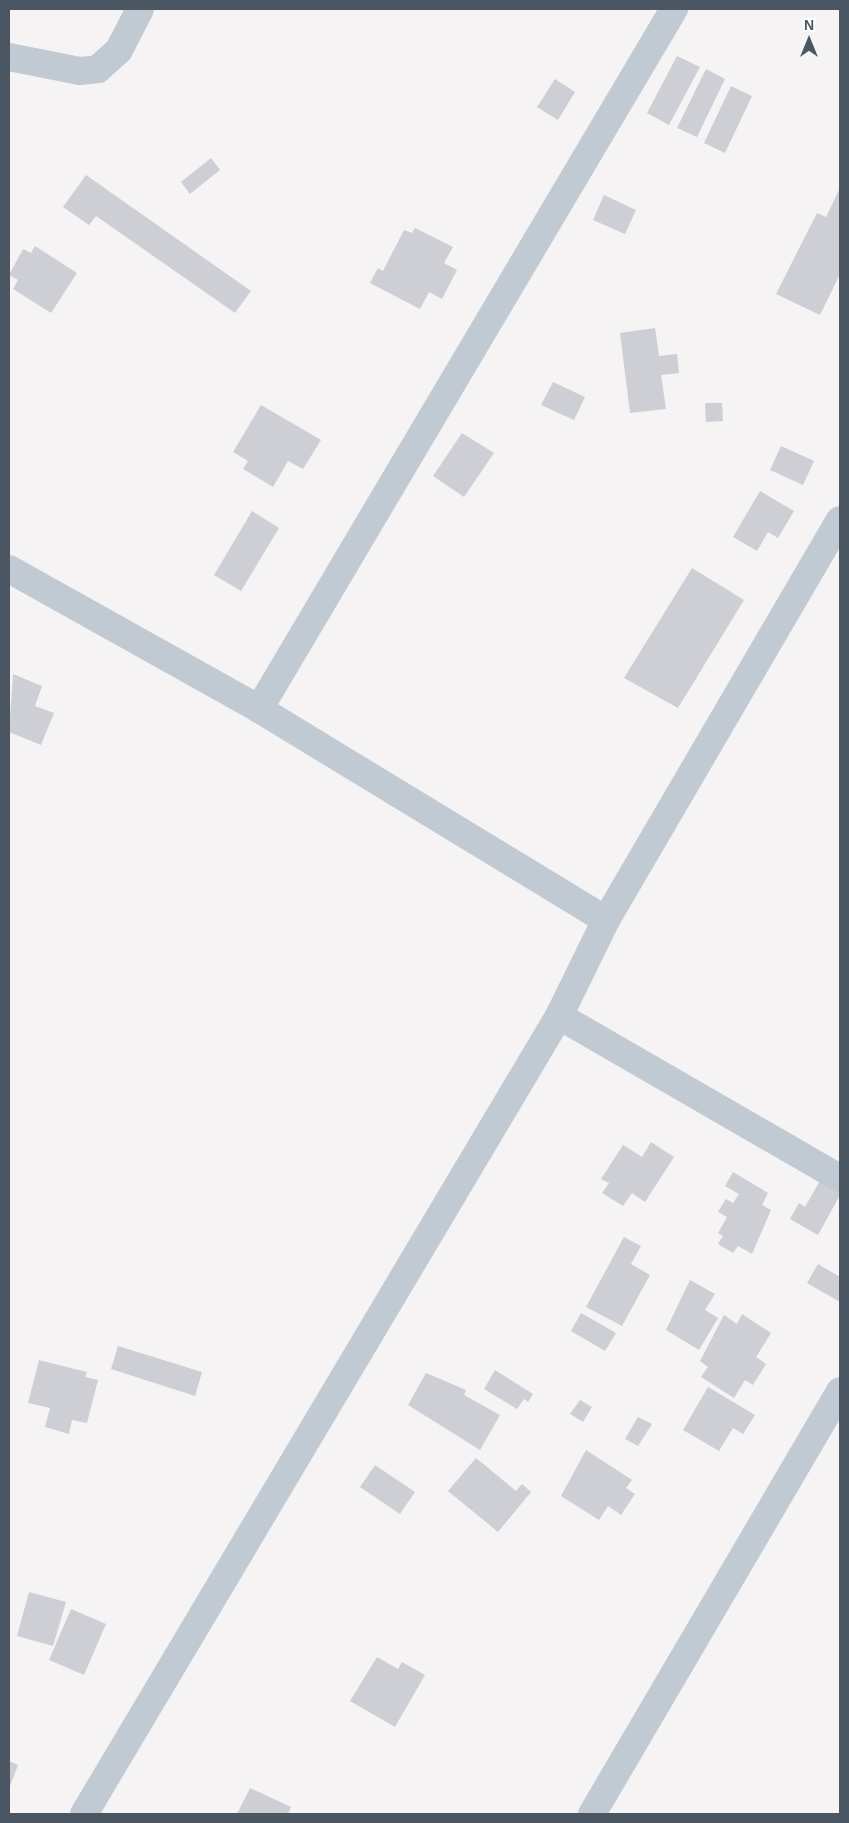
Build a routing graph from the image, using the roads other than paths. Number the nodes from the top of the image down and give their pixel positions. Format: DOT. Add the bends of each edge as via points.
graph roads {
  1 [pos="140,9"];
  2 [pos="674,9"];
  3 [pos="9,57"];
  4 [pos="840,520"];
  5 [pos="9,569"];
  6 [pos="259,709"];
  7 [pos="606,920"];
  8 [pos="559,1016"];
  9 [pos="840,1178"];
  10 [pos="840,1391"];
  11 [pos="84,1814"];
  12 [pos="592,1814"];
  1 -- 3 [label="street" via="119,50 98,70 80,71"];
  2 -- 6 [label="street"];
  4 -- 7 [label="street"];
  5 -- 6 [label="street"];
  6 -- 7 [label="street"];
  7 -- 8 [label="street"];
  8 -- 9 [label="street"];
  8 -- 11 [label="street"];
  10 -- 12 [label="street"];
}
